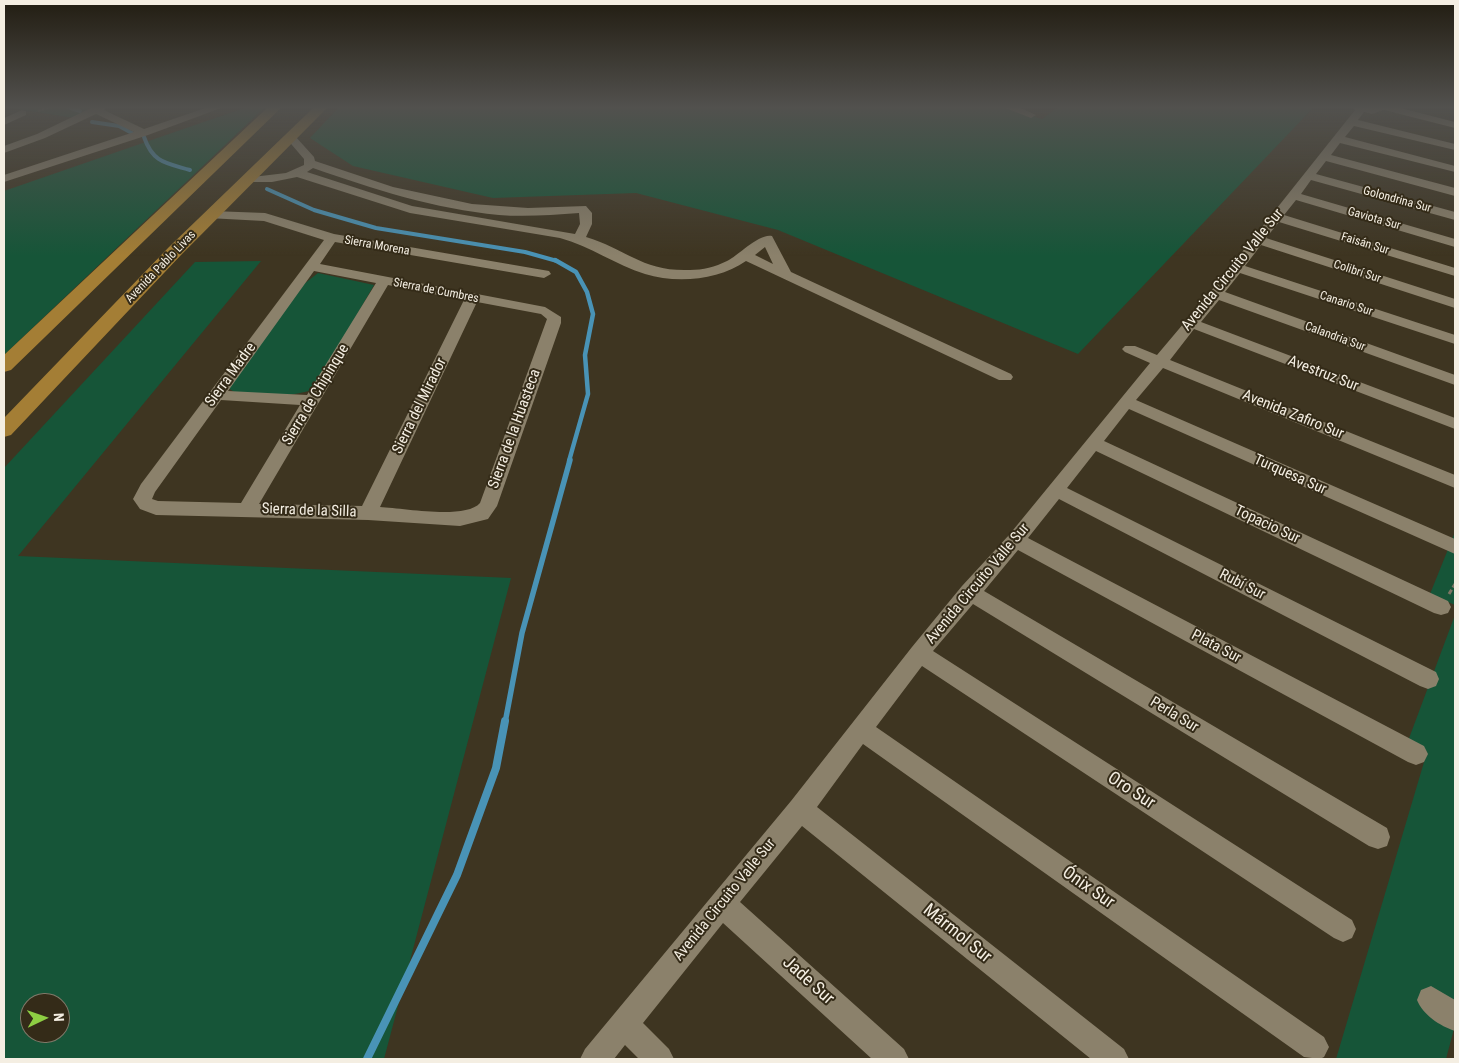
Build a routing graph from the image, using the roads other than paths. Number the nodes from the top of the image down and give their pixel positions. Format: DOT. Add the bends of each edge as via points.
graph roads {
  1 [pos="72,157"];
  2 [pos="223,157"];
  3 [pos="272,157"];
  4 [pos="307,157"];
  5 [pos="1325,157"];
  6 [pos="1407,157"];
  7 [pos="309,163"];
  8 [pos="1455,169"];
  9 [pos="297,173"];
  10 [pos="1309,176"];
  11 [pos="4,179"];
  12 [pos="248,180"];
  13 [pos="1455,192"];
  14 [pos="1293,195"];
  15 [pos="161,215"];
  16 [pos="212,215"];
  17 [pos="1455,216"];
  18 [pos="1276,217"];
  19 [pos="332,238"];
  20 [pos="578,239"];
  21 [pos="1258,240"];
  22 [pos="1455,243"];
  23 [pos="744,255"];
  24 [pos="311,266"];
  25 [pos="1236,267"];
  26 [pos="1455,272"];
  27 [pos="544,274"];
  28 [pos="786,275"];
  29 [pos="384,280"];
  30 [pos="1216,294"];
  31 [pos="472,298"];
  32 [pos="1455,304"];
  33 [pos="554,323"];
  34 [pos="1191,324"];
  35 [pos="1455,340"];
  36 [pos="1130,349"];
  37 [pos="1160,360"];
  38 [pos="4,366"];
  39 [pos="1005,377"];
  40 [pos="1455,380"];
  41 [pos="216,396"];
  42 [pos="312,401"];
  43 [pos="1126,402"];
  44 [pos="1455,424"];
  45 [pos="4,430"];
  46 [pos="1093,443"];
  47 [pos="1455,482"];
  48 [pos="1056,490"];
  49 [pos="156,508"];
  50 [pos="247,508"];
  51 [pos="368,513"];
  52 [pos="460,519"];
  53 [pos="1016,540"];
  54 [pos="1455,547"];
  55 [pos="969,592"];
  56 [pos="1441,607"];
  57 [pos="919,653"];
  58 [pos="1428,679"];
  59 [pos="862,730"];
  60 [pos="1416,754"];
  61 [pos="800,809"];
  62 [pos="1378,837"];
  63 [pos="722,904"];
  64 [pos="1343,929"];
  65 [pos="1431,1000"];
  66 [pos="1455,1017"];
  67 [pos="624,1024"];
  68 [pos="1314,1046"];
  69 [pos="595,1059"];
  70 [pos="659,1059"];
  71 [pos="894,1059"];
  72 [pos="1114,1059"];
  1 -- 11 [label="street"];
  2 -- 15 [label="main road"];
  3 -- 12 [label="main road, Avenida Pablo Livas"];
  4 -- 7 [label="street"];
  5 -- 10 [label="street, Avenida Circuito Valle Sur"];
  5 -- 13 [label="street"];
  6 -- 8 [label="street"];
  7 -- 9 [label="street"];
  7 -- 20 [label="street" via="373,186 436,201 527,212 582,209 586,214 586,224"];
  9 -- 12 [label="street"];
  9 -- 20 [label="street" via="410,209"];
  10 -- 14 [label="street, Avenida Circuito Valle Sur"];
  10 -- 17 [label="street, Golondrina Sur"];
  12 -- 16 [label="main road, Avenida Pablo Livas"];
  14 -- 18 [label="street, Avenida Circuito Valle Sur"];
  14 -- 22 [label="street, Gaviota Sur"];
  15 -- 16 [label="main road"];
  15 -- 38 [label="main road"];
  16 -- 19 [label="street, Sierra Morena" via="270,218"];
  16 -- 45 [label="main road, Avenida Pablo Livas"];
  18 -- 21 [label="street, Avenida Circuito Valle Sur"];
  18 -- 26 [label="street, Faisán Sur"];
  19 -- 24 [label="street, Sierra Madre"];
  19 -- 27 [label="street, Sierra Morena"];
  20 -- 23 [label="street" via="659,273 716,271"];
  21 -- 25 [label="street, Avenida Circuito Valle Sur"];
  21 -- 32 [label="street, Colibrí Sur"];
  23 -- 28 [label="street"];
  23 -- 28 [label="street" via="767,239"];
  24 -- 29 [label="street, Sierra de Cumbres"];
  24 -- 41 [label="street, Sierra Madre"];
  25 -- 30 [label="street, Avenida Circuito Valle Sur"];
  25 -- 35 [label="street, Canario Sur"];
  28 -- 39 [label="street"];
  29 -- 31 [label="street, Sierra de Cumbres"];
  29 -- 42 [label="street, Sierra de Chipinque"];
  30 -- 34 [label="street, Avenida Circuito Valle Sur"];
  30 -- 40 [label="street, Calandria Sur"];
  31 -- 33 [label="street, Sierra de Cumbres" via="545,311 554,317"];
  31 -- 51 [label="street, Sierra del Mirador"];
  33 -- 52 [label="street, Sierra de la Huasteca" via="488,506 481,514"];
  34 -- 37 [label="street, Avenida Circuito Valle Sur"];
  34 -- 44 [label="street, Avestruz Sur"];
  36 -- 37 [label="street, Avenida Zafiro Sur"];
  37 -- 43 [label="street, Avenida Circuito Valle Sur"];
  37 -- 47 [label="street, Avenida Zafiro Sur"];
  41 -- 42 [label="street"];
  41 -- 49 [label="street, Sierra Madre" via="142,499"];
  42 -- 50 [label="street, Sierra de Chipinque"];
  43 -- 46 [label="street, Avenida Circuito Valle Sur"];
  43 -- 54 [label="street, Turquesa Sur"];
  46 -- 48 [label="street, Avenida Circuito Valle Sur"];
  46 -- 56 [label="street, Topacio Sur"];
  48 -- 53 [label="street, Avenida Circuito Valle Sur"];
  48 -- 58 [label="street, Rubí Sur"];
  49 -- 50 [label="street, Sierra de la Silla"];
  50 -- 51 [label="street, Sierra de la Silla"];
  51 -- 52 [label="street, Sierra de la Silla"];
  53 -- 55 [label="street, Avenida Circuito Valle Sur"];
  53 -- 60 [label="street, Plata Sur"];
  55 -- 57 [label="street, Avenida Circuito Valle Sur"];
  55 -- 62 [label="street, Perla Sur"];
  57 -- 59 [label="street, Avenida Circuito Valle Sur"];
  57 -- 64 [label="street, Oro Sur"];
  59 -- 61 [label="street, Avenida Circuito Valle Sur"];
  59 -- 68 [label="street, Ónix Sur"];
  61 -- 63 [label="street, Avenida Circuito Valle Sur"];
  61 -- 72 [label="street, Mármol Sur"];
  63 -- 67 [label="street, Avenida Circuito Valle Sur"];
  63 -- 71 [label="street, Jade Sur"];
  65 -- 66 [label="street"];
  67 -- 69 [label="street, Avenida Circuito Valle Sur"];
  67 -- 70 [label="street"];
}
